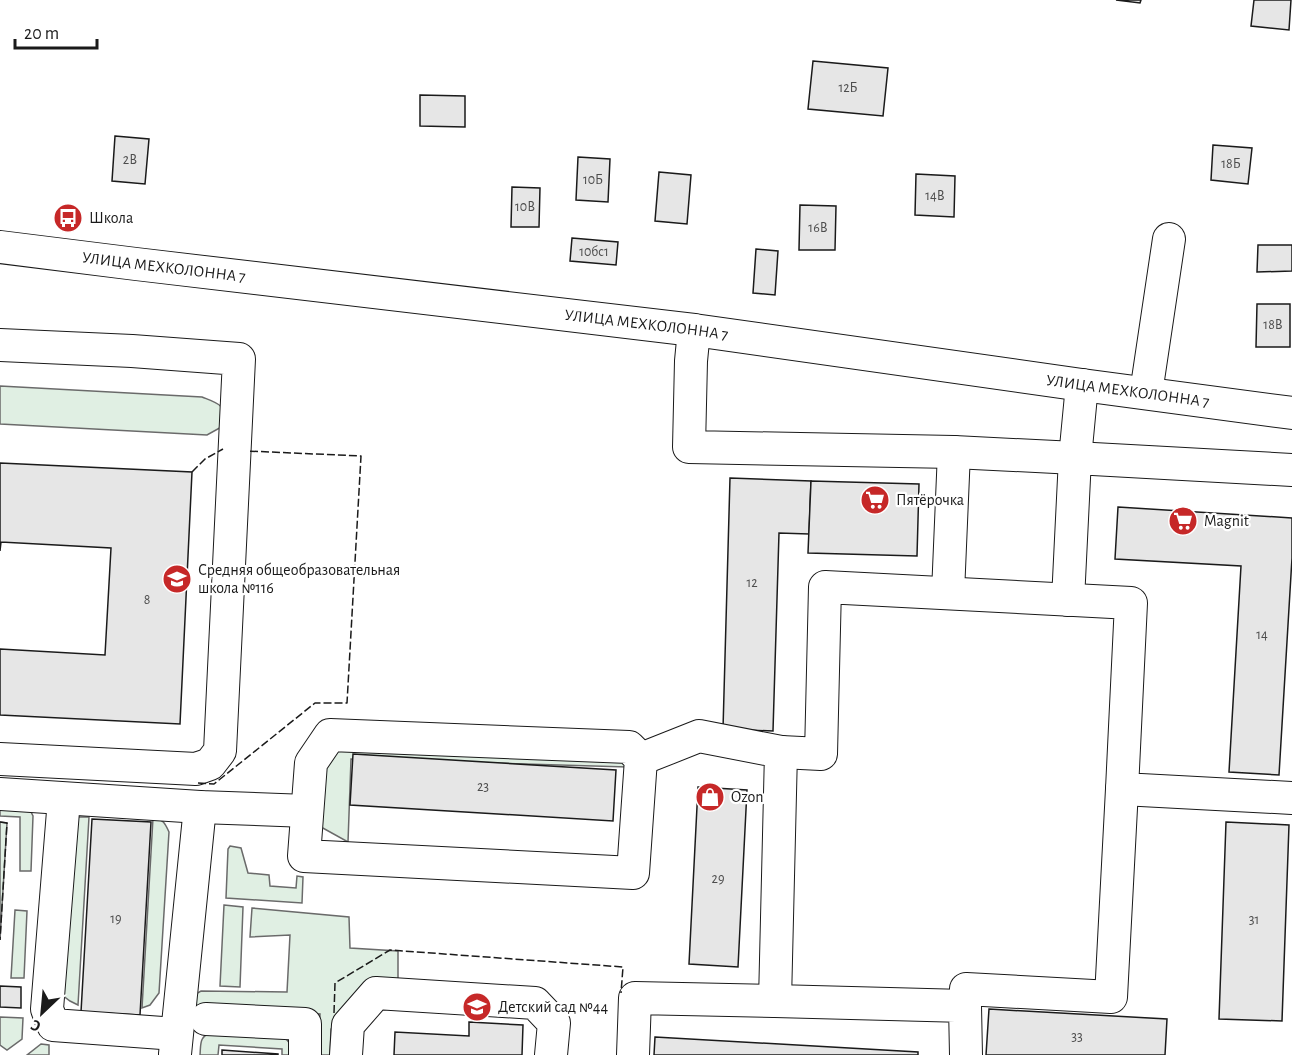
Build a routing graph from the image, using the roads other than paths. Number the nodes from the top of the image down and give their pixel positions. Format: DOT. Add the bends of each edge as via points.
graph roads {
  1 [pos="1169,239"];
  2 [pos="0,247"];
  3 [pos="694,330"];
  4 [pos="0,345"];
  5 [pos="1082,385"];
  6 [pos="1146,393"];
  7 [pos="1292,412"];
  8 [pos="954,452"];
  9 [pos="1075,458"];
  10 [pos="1292,470"];
  11 [pos="948,593"];
  12 [pos="1068,600"];
  13 [pos="782,752"];
  14 [pos="0,759"];
  15 [pos="642,759"];
  16 [pos="1122,789"];
  17 [pos="0,794"];
  18 [pos="1292,798"];
  19 [pos="64,799"];
  20 [pos="200,807"];
  21 [pos="307,811"];
  22 [pos="776,1001"];
  23 [pos="965,1006"];
  24 [pos="206,1018"];
  25 [pos="305,1024"];
  26 [pos="347,1040"];
  27 [pos="176,1045"];
  28 [pos="305,1055"];
  29 [pos="551,1055"];
  30 [pos="633,1055"];
  31 [pos="966,1055"];
  1 -- 6 [label="street"];
  2 -- 3 [label="street, УЛИЦА МЕХКОЛОННА 7"];
  3 -- 5 [label="street, УЛИЦА МЕХКОЛОННА 7"];
  3 -- 8 [label="street" via="689,447"];
  4 -- 14 [label="street" via="239,359 220,751 210,764 196,769"];
  5 -- 6 [label="street, УЛИЦА МЕХКОЛОННА 7"];
  5 -- 9 [label="street"];
  6 -- 7 [label="street, УЛИЦА МЕХКОЛОННА 7"];
  8 -- 9 [label="street"];
  8 -- 11 [label="street"];
  9 -- 10 [label="street"];
  9 -- 12 [label="street"];
  11 -- 12 [label="street"];
  11 -- 13 [label="street" via="825,587 821,754"];
  12 -- 16 [label="street" via="1131,603"];
  13 -- 15 [label="street" via="699,736"];
  13 -- 22 [label="street"];
  15 -- 21 [label="street" via="630,747 330,735 311,763"];
  15 -- 21 [label="street" via="633,873 304,856"];
  16 -- 18 [label="street"];
  16 -- 23 [label="street" via="1111,997 966,989"];
  17 -- 19 [label="street"];
  19 -- 20 [label="street"];
  19 -- 27 [label="street" via="47,1009 53,1025"];
  20 -- 21 [label="street"];
  20 -- 27 [label="street"];
  22 -- 23 [label="street"];
  22 -- 30 [label="street" via="635,998"];
  23 -- 31 [label="street"];
  24 -- 25 [label="street"];
  25 -- 26 [label="street"];
  25 -- 28 [label="street"];
  26 -- 29 [label="street" via="376,993 535,1003 554,1023"];
}
